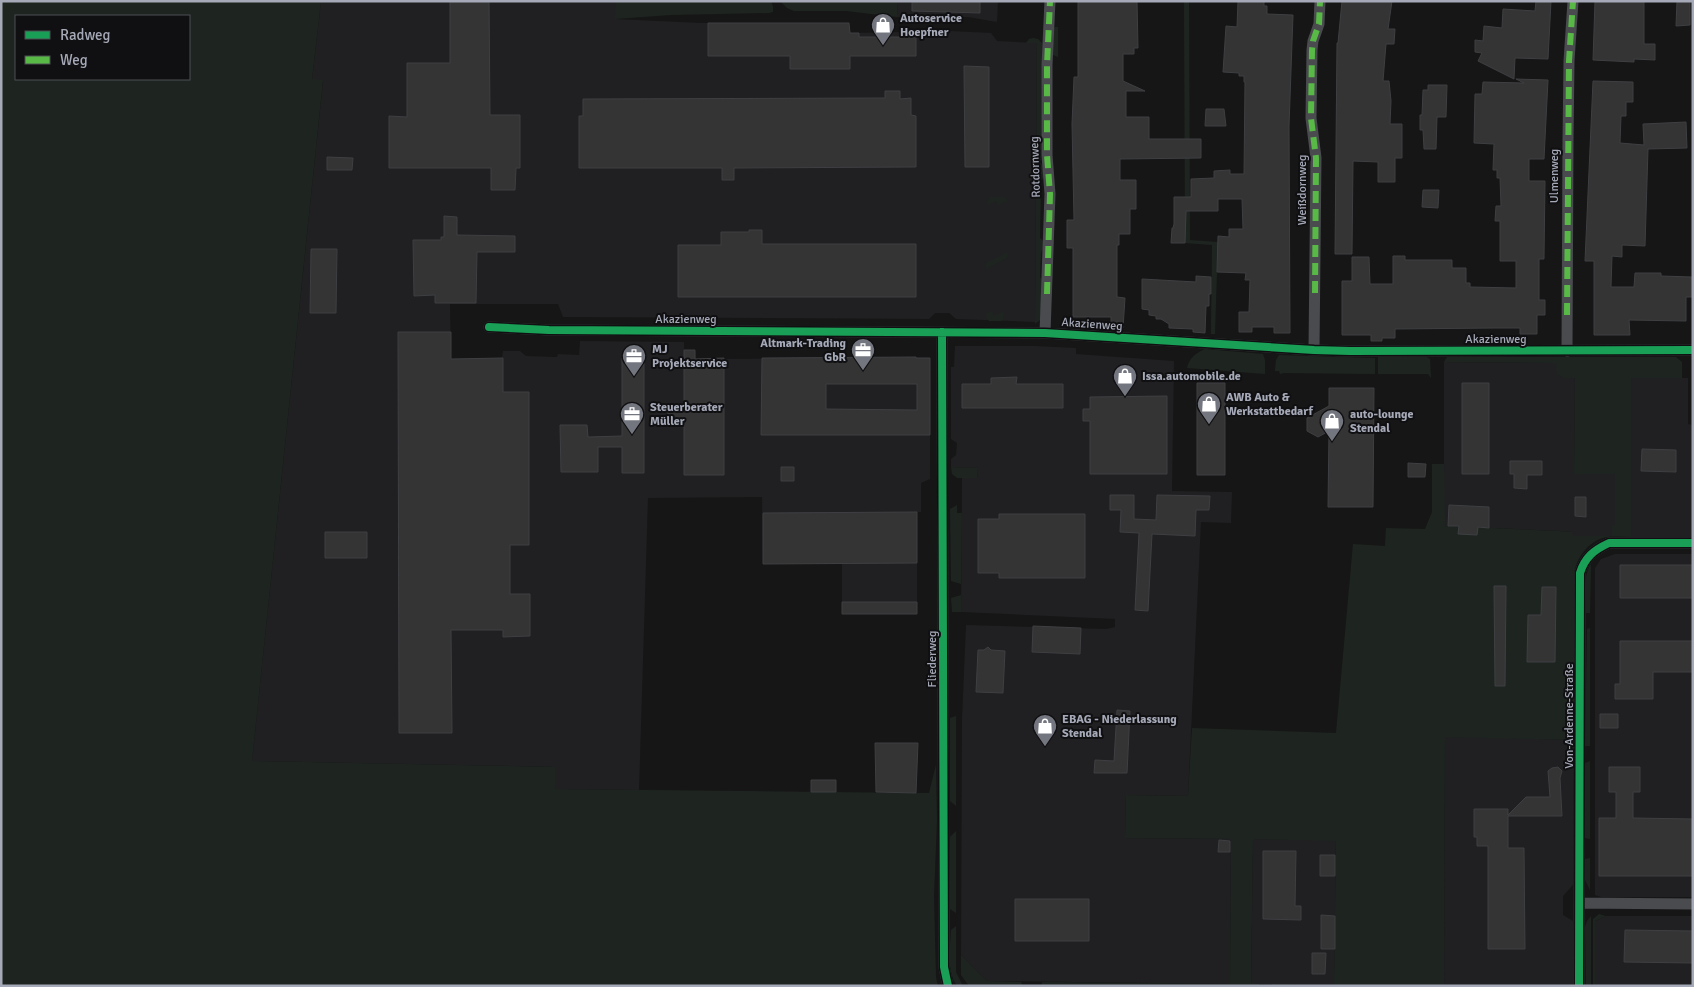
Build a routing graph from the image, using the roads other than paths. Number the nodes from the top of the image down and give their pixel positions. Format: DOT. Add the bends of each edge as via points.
graph roads {
  1 [pos="1050,1"];
  2 [pos="1320,1"];
  3 [pos="1573,1"];
  4 [pos="489,327"];
  5 [pos="942,332"];
  6 [pos="1045,333"];
  7 [pos="1314,350"];
  8 [pos="1693,350"];
  9 [pos="1567,351"];
  10 [pos="1693,543"];
  11 [pos="1580,903"];
  12 [pos="1693,904"];
  13 [pos="948,986"];
  14 [pos="1579,986"];
  1 -- 6 [label="street, Rotdornweg" via="1047,65 1050,194"];
  2 -- 7 [label="street, Weißdornweg" via="1319,24 1312,41 1311,118 1316,158"];
  3 -- 9 [label="street, Ulmenweg" via="1569,61"];
  4 -- 5 [label="street, Akazienweg"];
  5 -- 6 [label="street, Akazienweg"];
  5 -- 13 [label="street, Fliederweg" via="944,967"];
  6 -- 7 [label="street, Akazienweg"];
  7 -- 9 [label="street, Akazienweg"];
  8 -- 9 [label="street, Akazienweg"];
  10 -- 11 [label="street, Von-Ardenne-Straße" via="1609,543 1588,556 1580,573"];
  11 -- 12 [label="street"];
  11 -- 14 [label="street, Von-Ardenne-Straße"];
}
